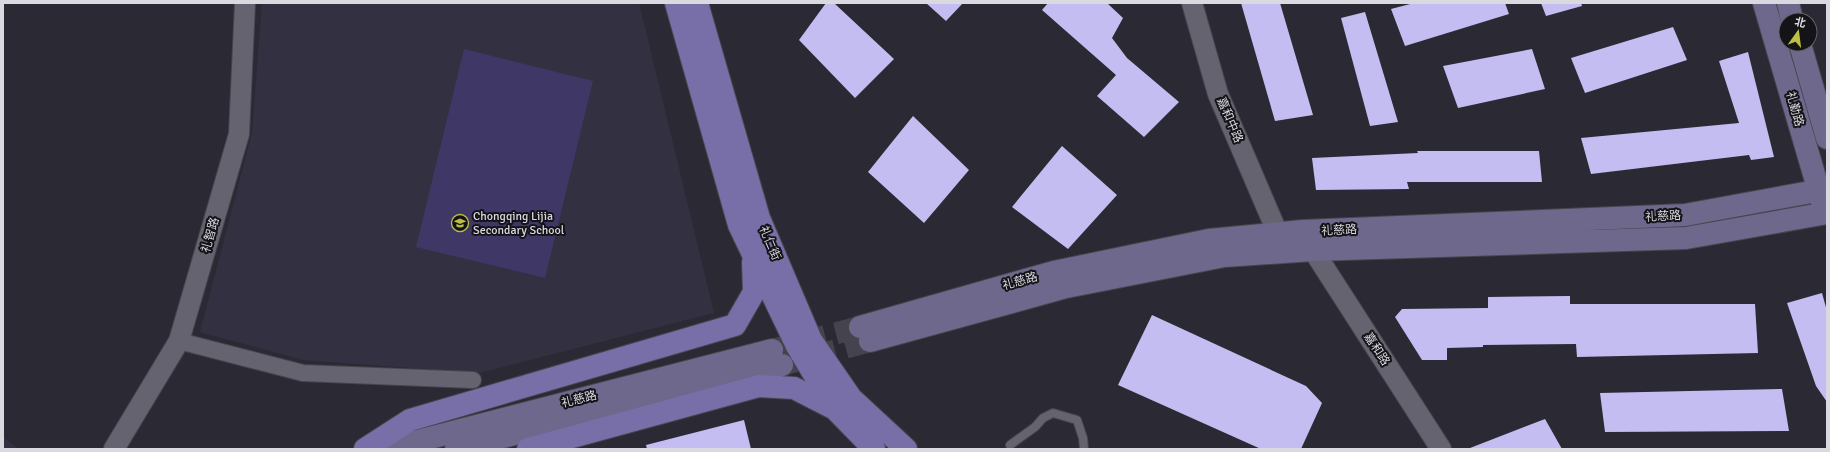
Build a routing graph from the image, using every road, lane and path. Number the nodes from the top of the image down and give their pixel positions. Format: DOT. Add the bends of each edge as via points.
graph roads {
  1 [pos="245,3"];
  2 [pos="676,3"];
  3 [pos="697,3"];
  4 [pos="1192,3"];
  5 [pos="1764,3"];
  6 [pos="1802,52"];
  7 [pos="1827,138"];
  8 [pos="1823,190"];
  9 [pos="1827,214"];
  10 [pos="1278,234"];
  11 [pos="1313,250"];
  12 [pos="753,255"];
  13 [pos="179,341"];
  14 [pos="473,380"];
  15 [pos="835,409"];
  16 [pos="1010,445"];
  17 [pos="114,449"];
  18 [pos="365,449"];
  19 [pos="387,449"];
  20 [pos="456,449"];
  21 [pos="528,449"];
  22 [pos="874,449"];
  23 [pos="906,449"];
  24 [pos="1084,449"];
  25 [pos="1441,449"];
  1 -- 13 [label="street, 礼智路" via="239,134"];
  2 -- 12 [label="main road, 礼仁街" via="739,226"];
  3 -- 23 [label="main road, 礼仁街" via="759,218 811,340 851,398"];
  4 -- 10 [label="street, 嘉和中路" via="1218,94"];
  5 -- 8 [label="main road, 礼勤路"];
  6 -- 7 [label="main road, 礼勤路"];
  8 -- 9 [label="main road, 礼勤路"];
  8 -- 10 [label="main road, 礼慈路" via="1685,215"];
  9 -- 11 [label="main road, 礼慈路" via="1686,238"];
  10 -- 11 [label="main road, 礼慈路" via="1209,240 1054,272 865,334 1066,287 1224,256"];
  11 -- 25 [label="street, 嘉和路"];
  12 -- 15 [label="main road, 礼仁街" via="797,346"];
  12 -- 18 [label="main road" via="754,292 735,325 410,420"];
  13 -- 14 [label="street" via="303,373"];
  13 -- 17 [label="street, 礼智路"];
  15 -- 21 [label="main road" via="794,388 759,386"];
  15 -- 22 [label="main road, 礼仁街"];
  16 -- 24 [label="lane" via="1043,418 1054,413 1077,420"];
  19 -- 20 [label="main road, 礼慈路" via="777,357"];
}
